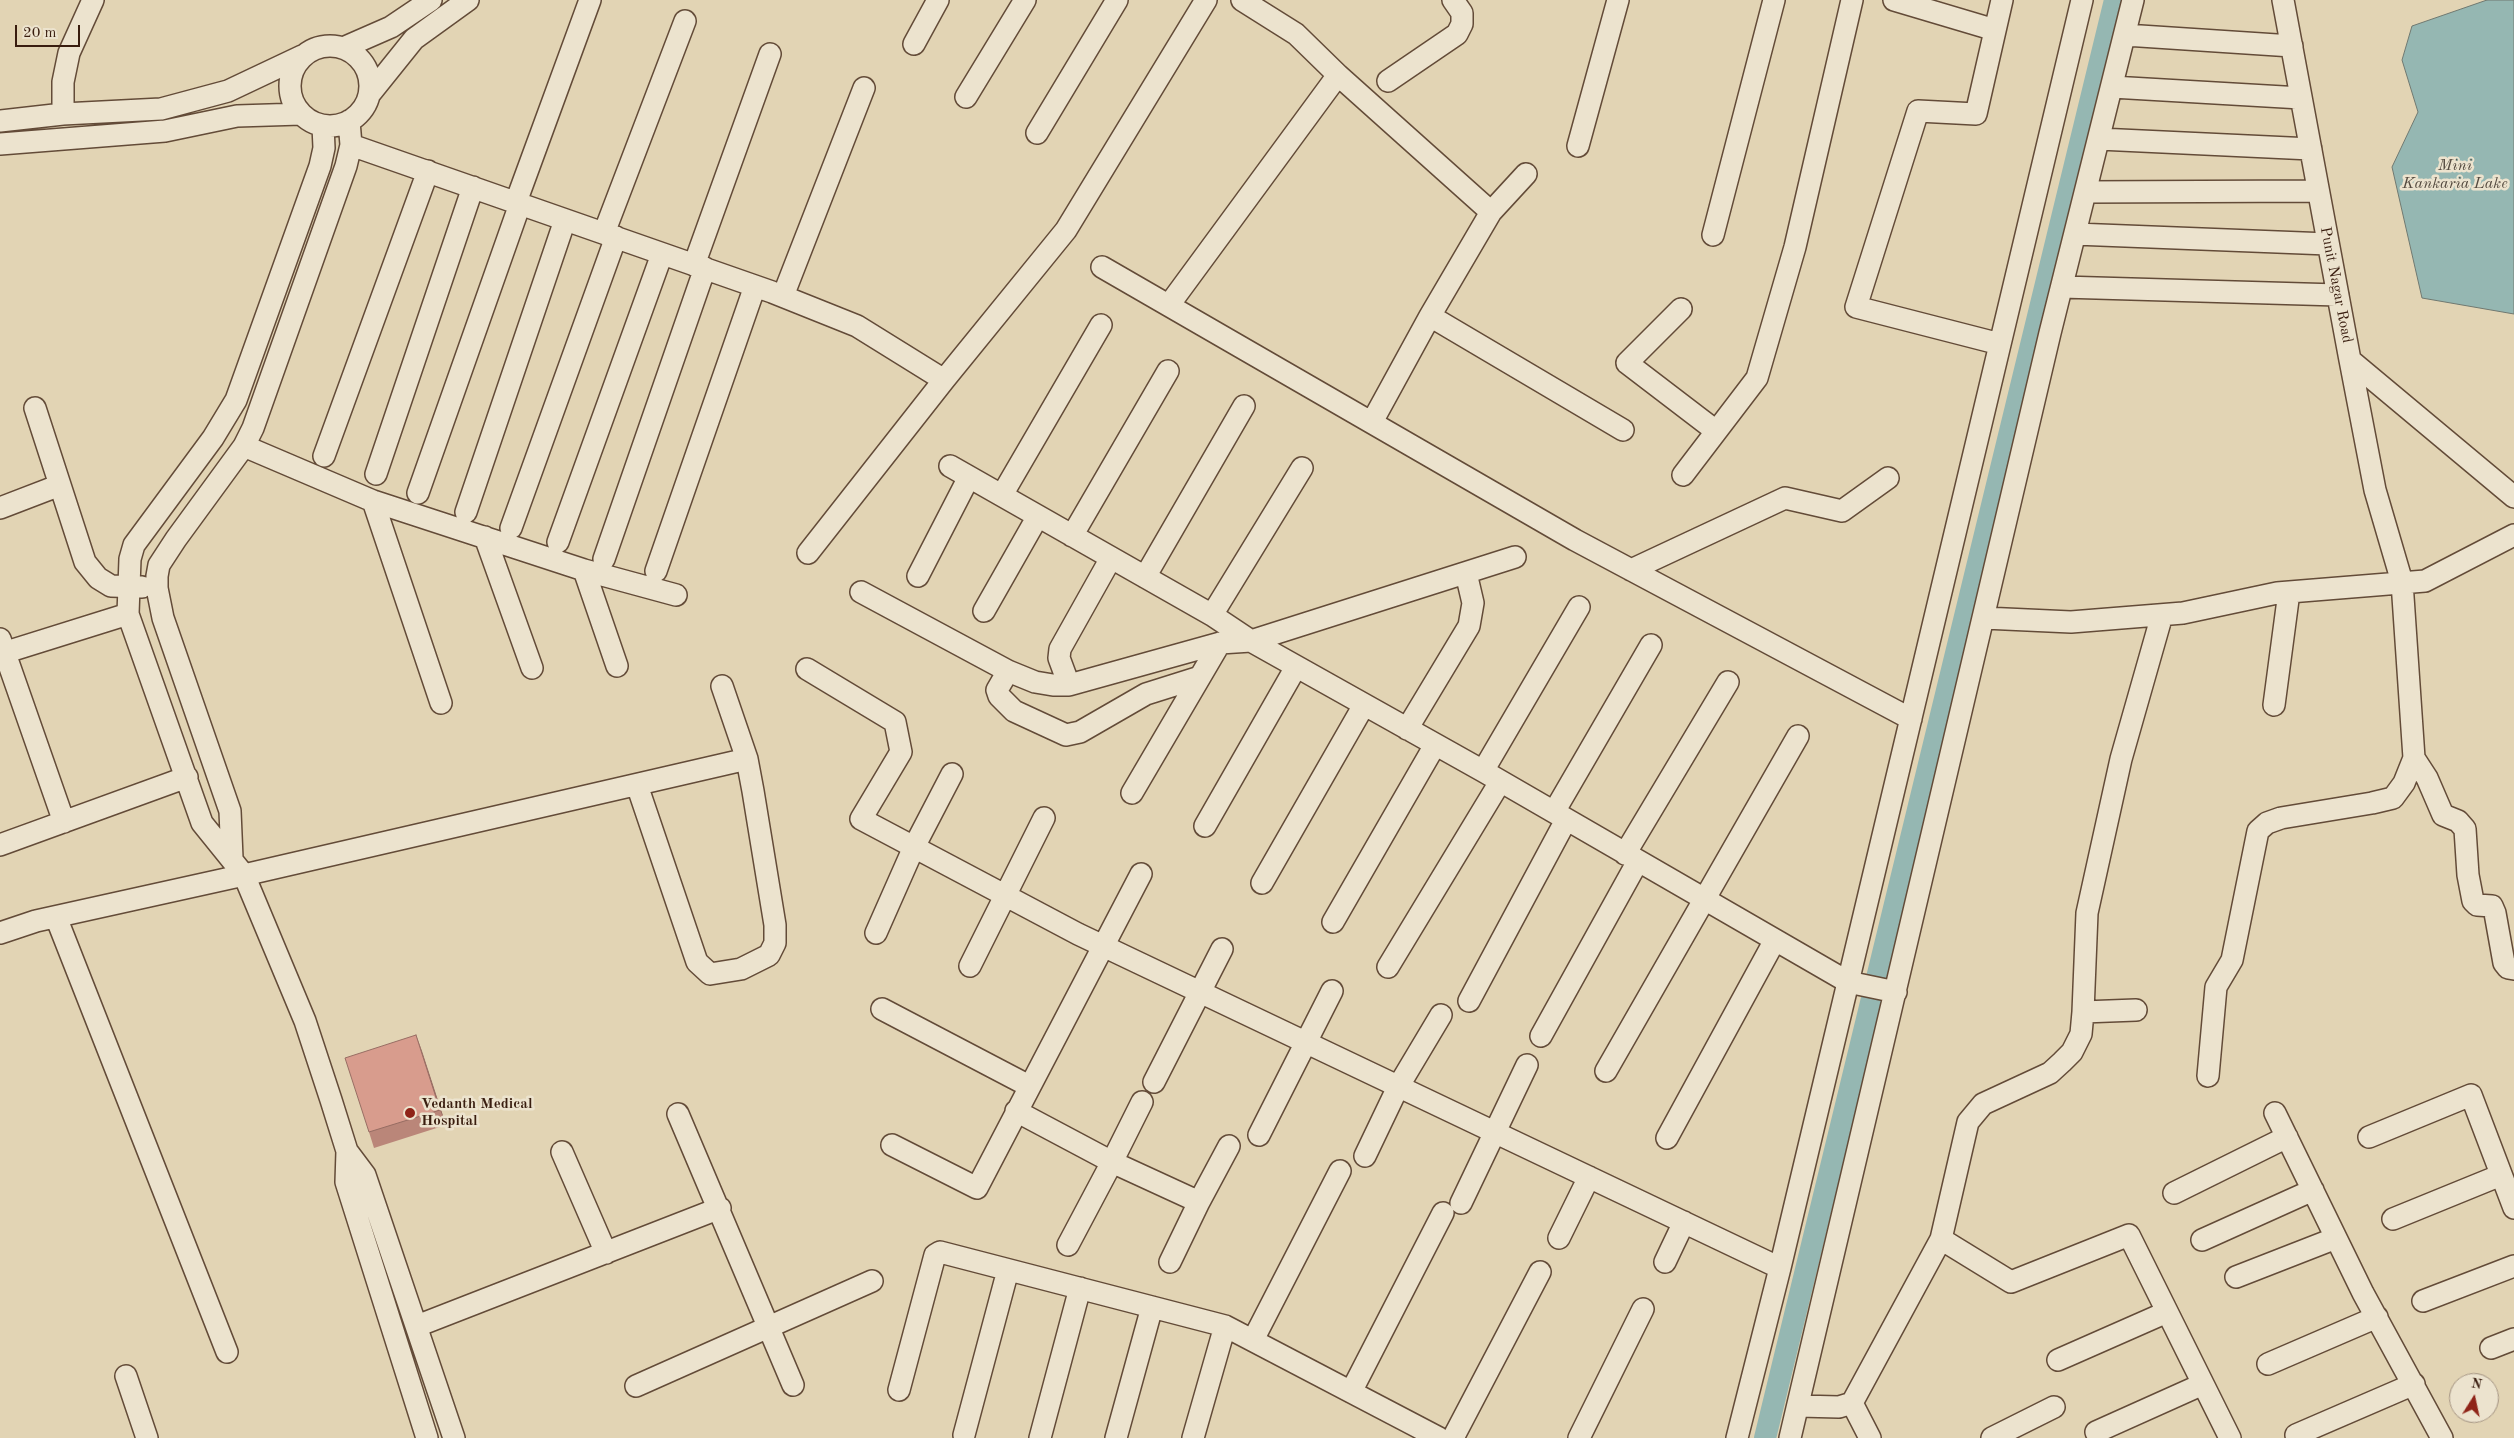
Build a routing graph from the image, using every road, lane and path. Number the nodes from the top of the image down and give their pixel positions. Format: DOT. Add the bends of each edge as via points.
graph roads {
  1 [pos="93,0"];
  2 [pos="431,0"];
  3 [pos="468,0"];
  4 [pos="590,0"];
  5 [pos="938,0"];
  6 [pos="1025,0"];
  7 [pos="1117,0"];
  8 [pos="1206,0"];
  9 [pos="1242,0"];
  10 [pos="1453,0"];
  11 [pos="1618,0"];
  12 [pos="1774,0"];
  13 [pos="1852,0"];
  14 [pos="1894,0"];
  15 [pos="2002,0"];
  16 [pos="2082,0"];
  17 [pos="2134,0"];
  18 [pos="2283,0"];
  19 [pos="684,21"];
  20 [pos="1995,30"];
  21 [pos="2125,35"];
  22 [pos="914,44"];
  23 [pos="2292,46"];
  24 [pos="343,48"];
  25 [pos="770,54"];
  26 [pos="302,56"];
  27 [pos="1338,74"];
  28 [pos="1388,81"];
  29 [pos="2112,87"];
  30 [pos="864,88"];
  31 [pos="369,95"];
  32 [pos="966,97"];
  33 [pos="2301,98"];
  34 [pos="62,114"];
  35 [pos="301,114"];
  36 [pos="0,121"];
  37 [pos="349,121"];
  38 [pos="323,126"];
  39 [pos="1037,133"];
  40 [pos="2099,139"];
  41 [pos="0,144"];
  42 [pos="351,145"];
  43 [pos="1578,146"];
  44 [pos="2310,148"];
  45 [pos="428,172"];
  46 [pos="1526,174"];
  47 [pos="473,187"];
  48 [pos="2318,191"];
  49 [pos="2086,192"];
  50 [pos="518,203"];
  51 [pos="1491,212"];
  52 [pos="565,220"];
  53 [pos="2075,234"];
  54 [pos="610,235"];
  55 [pos="1713,236"];
  56 [pos="2328,244"];
  57 [pos="662,254"];
  58 [pos="700,267"];
  59 [pos="1102,267"];
  60 [pos="755,286"];
  61 [pos="2062,287"];
  62 [pos="2338,295"];
  63 [pos="783,296"];
  64 [pos="1169,306"];
  65 [pos="1681,308"];
  66 [pos="1430,316"];
  67 [pos="1101,325"];
  68 [pos="2000,344"];
  69 [pos="2350,360"];
  70 [pos="1168,372"];
  71 [pos="944,380"];
  72 [pos="1244,406"];
  73 [pos="35,408"];
  74 [pos="1372,422"];
  75 [pos="1623,430"];
  76 [pos="1716,431"];
  77 [pos="244,446"];
  78 [pos="324,456"];
  79 [pos="950,466"];
  80 [pos="1302,468"];
  81 [pos="376,474"];
  82 [pos="1683,475"];
  83 [pos="969,476"];
  84 [pos="1888,478"];
  85 [pos="60,486"];
  86 [pos="418,493"];
  87 [pos="1002,495"];
  88 [pos="2514,497"];
  89 [pos="373,501"];
  90 [pos="0,508"];
  91 [pos="466,512"];
  92 [pos="1038,516"];
  93 [pos="511,528"];
  94 [pos="2514,535"];
  95 [pos="1072,536"];
  96 [pos="485,537"];
  97 [pos="558,542"];
  98 [pos="808,553"];
  99 [pos="1515,557"];
  100 [pos="1111,558"];
  101 [pos="604,559"];
  102 [pos="584,570"];
  103 [pos="1631,570"];
  104 [pos="656,571"];
  105 [pos="1466,573"];
  106 [pos="918,576"];
  107 [pos="1145,577"];
  108 [pos="2402,582"];
  109 [pos="128,586"];
  110 [pos="157,588"];
  111 [pos="861,592"];
  112 [pos="2289,592"];
  113 [pos="676,595"];
  114 [pos="1579,607"];
  115 [pos="984,611"];
  116 [pos="128,614"];
  117 [pos="1212,615"];
  118 [pos="2162,615"];
  119 [pos="1984,618"];
  120 [pos="1251,641"];
  121 [pos="1220,643"];
  122 [pos="1651,645"];
  123 [pos="2,648"];
  124 [pos="617,666"];
  125 [pos="1296,666"];
  126 [pos="532,668"];
  127 [pos="807,669"];
  128 [pos="1008,671"];
  129 [pos="1200,677"];
  130 [pos="1728,682"];
  131 [pos="1069,685"];
  132 [pos="722,686"];
  133 [pos="441,703"];
  134 [pos="1364,705"];
  135 [pos="2274,705"];
  136 [pos="1911,720"];
  137 [pos="1407,729"];
  138 [pos="1798,736"];
  139 [pos="1435,745"];
  140 [pos="2414,758"];
  141 [pos="747,759"];
  142 [pos="952,774"];
  143 [pos="1492,776"];
  144 [pos="187,777"];
  145 [pos="637,785"];
  146 [pos="1132,793"];
  147 [pos="1560,816"];
  148 [pos="1044,818"];
  149 [pos="64,822"];
  150 [pos="1206,826"];
  151 [pos="0,845"];
  152 [pos="914,847"];
  153 [pos="1632,857"];
  154 [pos="238,867"];
  155 [pos="1141,874"];
  156 [pos="1262,883"];
  157 [pos="1005,895"];
  158 [pos="1704,899"];
  159 [pos="56,917"];
  160 [pos="1333,922"];
  161 [pos="0,933"];
  162 [pos="876,933"];
  163 [pos="1775,940"];
  164 [pos="1103,946"];
  165 [pos="1222,949"];
  166 [pos="970,966"];
  167 [pos="1388,968"];
  168 [pos="2514,969"];
  169 [pos="1848,982"];
  170 [pos="1332,991"];
  171 [pos="1201,992"];
  172 [pos="1896,992"];
  173 [pos="1469,1001"];
  174 [pos="882,1008"];
  175 [pos="2136,1010"];
  176 [pos="2083,1012"];
  177 [pos="1441,1015"];
  178 [pos="1541,1036"];
  179 [pos="1307,1042"];
  180 [pos="1527,1065"];
  181 [pos="1606,1071"];
  182 [pos="2208,1076"];
  183 [pos="1154,1082"];
  184 [pos="1029,1086"];
  185 [pos="1398,1087"];
  186 [pos="1142,1102"];
  187 [pos="1016,1111"];
  188 [pos="2275,1113"];
  189 [pos="678,1114"];
  190 [pos="1494,1132"];
  191 [pos="1259,1135"];
  192 [pos="2287,1137"];
  193 [pos="2369,1137"];
  194 [pos="1667,1138"];
  195 [pos="892,1144"];
  196 [pos="1229,1146"];
  197 [pos="347,1151"];
  198 [pos="562,1152"];
  199 [pos="1365,1156"];
  200 [pos="1112,1162"];
  201 [pos="1340,1170"];
  202 [pos="2501,1175"];
  203 [pos="1589,1177"];
  204 [pos="2313,1190"];
  205 [pos="2174,1192"];
  206 [pos="1199,1202"];
  207 [pos="720,1208"];
  208 [pos="2514,1208"];
  209 [pos="2392,1219"];
  210 [pos="1684,1222"];
  211 [pos="1559,1238"];
  212 [pos="2336,1238"];
  213 [pos="1941,1239"];
  214 [pos="2202,1240"];
  215 [pos="1068,1245"];
  216 [pos="606,1252"];
  217 [pos="1170,1262"];
  218 [pos="1665,1262"];
  219 [pos="2514,1266"];
  220 [pos="1780,1268"];
  221 [pos="1008,1270"];
  222 [pos="1540,1272"];
  223 [pos="2236,1277"];
  224 [pos="872,1281"];
  225 [pos="1080,1288"];
  226 [pos="2423,1301"];
  227 [pos="1152,1307"];
  228 [pos="1643,1309"];
  229 [pos="2167,1312"];
  230 [pos="2376,1317"];
  231 [pos="417,1326"];
  232 [pos="1225,1326"];
  233 [pos="768,1328"];
  234 [pos="1252,1340"];
  235 [pos="2514,1340"];
  236 [pos="2491,1348"];
  237 [pos="227,1352"];
  238 [pos="2058,1360"];
  239 [pos="2268,1364"];
  240 [pos="126,1376"];
  241 [pos="794,1384"];
  242 [pos="2203,1384"];
  243 [pos="2414,1384"];
  244 [pos="636,1386"];
  245 [pos="899,1390"];
  246 [pos="1351,1392"];
  247 [pos="1852,1403"];
  248 [pos="1799,1406"];
  249 [pos="2054,1408"];
  250 [pos="2096,1432"];
  251 [pos="964,1435"];
  252 [pos="2296,1435"];
  253 [pos="147,1438"];
  254 [pos="427,1438"];
  255 [pos="454,1438"];
  256 [pos="1040,1438"];
  257 [pos="1116,1438"];
  258 [pos="1193,1438"];
  259 [pos="1439,1438"];
  260 [pos="1453,1438"];
  261 [pos="1579,1438"];
  262 [pos="1737,1438"];
  263 [pos="1790,1438"];
  264 [pos="1870,1438"];
  265 [pos="1992,1438"];
  266 [pos="2230,1438"];
  267 [pos="2442,1438"];
  1 -- 34 [label="street" via="69,53 63,82"];
  2 -- 24 [label="street" via="391,27"];
  3 -- 31 [label="street" via="414,40"];
  4 -- 50 [label="street"];
  5 -- 22 [label="street"];
  6 -- 32 [label="street"];
  7 -- 39 [label="street"];
  8 -- 71 [label="street" via="1066,230"];
  9 -- 27 [label="street" via="1296,34"];
  10 -- 28 [label="street" via="1462,12 1462,24 1457,34"];
  11 -- 43 [label="street"];
  12 -- 55 [label="street"];
  13 -- 76 [label="street" via="1795,247 1757,378"];
  14 -- 20 [label="street"];
  15 -- 20 [label="street"];
  16 -- 68 [label="street"];
  17 -- 21 [label="street"];
  18 -- 23 [label="street, Punit Nagar Road"];
  19 -- 54 [label="street"];
  20 -- 68 [label="street" via="1976,114 1918,111 1856,307"];
  21 -- 23 [label="street"];
  21 -- 29 [label="street"];
  23 -- 33 [label="street, Punit Nagar Road"];
  24 -- 26 [label="street" via="327,46"];
  24 -- 31 [label="street" via="355,55 365,67 370,80"];
  25 -- 58 [label="street"];
  26 -- 34 [label="street" via="228,91 161,109"];
  26 -- 35 [label="street" via="290,79 293,103"];
  27 -- 51 [label="street"];
  27 -- 64 [label="street"];
  29 -- 33 [label="street"];
  29 -- 40 [label="street"];
  30 -- 63 [label="street"];
  31 -- 37 [label="street" via="364,108"];
  33 -- 44 [label="street, Punit Nagar Road"];
  34 -- 36 [label="street"];
  35 -- 38 [label="street"];
  35 -- 41 [label="street" via="237,116 165,131"];
  37 -- 38 [label="street" via="337,126"];
  37 -- 42 [label="street"];
  38 -- 109 [label="street" via="324,148 320,166 236,400 213,438 134,545"];
  40 -- 44 [label="street"];
  40 -- 49 [label="street"];
  42 -- 45 [label="street"];
  42 -- 77 [label="street"];
  44 -- 48 [label="street, Punit Nagar Road"];
  45 -- 47 [label="street"];
  45 -- 78 [label="street"];
  46 -- 51 [label="street"];
  47 -- 50 [label="street"];
  47 -- 81 [label="street"];
  48 -- 49 [label="street"];
  48 -- 56 [label="street, Punit Nagar Road"];
  49 -- 53 [label="street"];
  50 -- 52 [label="street"];
  50 -- 86 [label="street"];
  51 -- 66 [label="street"];
  52 -- 54 [label="street"];
  52 -- 91 [label="street"];
  53 -- 56 [label="street"];
  53 -- 61 [label="street"];
  54 -- 57 [label="street"];
  54 -- 93 [label="street"];
  56 -- 62 [label="street, Punit Nagar Road"];
  57 -- 58 [label="street"];
  57 -- 97 [label="street"];
  58 -- 60 [label="street"];
  58 -- 101 [label="street"];
  59 -- 64 [label="street"];
  60 -- 63 [label="street"];
  60 -- 104 [label="street"];
  61 -- 62 [label="street"];
  61 -- 119 [label="street"];
  62 -- 69 [label="street, Punit Nagar Road"];
  63 -- 71 [label="street" via="857,326"];
  64 -- 74 [label="street"];
  65 -- 76 [label="street" via="1627,363"];
  66 -- 74 [label="street"];
  66 -- 75 [label="street"];
  67 -- 87 [label="street"];
  68 -- 136 [label="street"];
  69 -- 88 [label="street, Punit Nagar Road"];
  69 -- 108 [label="street" via="2374,490"];
  70 -- 95 [label="street"];
  71 -- 98 [label="street"];
  72 -- 107 [label="street"];
  73 -- 85 [label="street"];
  74 -- 103 [label="street"];
  76 -- 82 [label="street"];
  77 -- 89 [label="street"];
  77 -- 110 [label="street" via="159,566"];
  79 -- 83 [label="street"];
  80 -- 117 [label="street"];
  83 -- 87 [label="street"];
  83 -- 106 [label="street"];
  84 -- 103 [label="street" via="1842,511 1785,498"];
  85 -- 90 [label="street"];
  85 -- 109 [label="street" via="85,562 98,578 110,586"];
  87 -- 92 [label="street"];
  89 -- 96 [label="street"];
  89 -- 133 [label="street"];
  92 -- 95 [label="street"];
  92 -- 115 [label="street"];
  94 -- 108 [label="street" via="2425,581"];
  95 -- 100 [label="street"];
  96 -- 102 [label="street"];
  96 -- 126 [label="street"];
  99 -- 105 [label="street"];
  100 -- 107 [label="street"];
  100 -- 131 [label="street" via="1060,649 1059,658"];
  102 -- 113 [label="street"];
  102 -- 124 [label="street"];
  103 -- 136 [label="street"];
  105 -- 120 [label="street"];
  105 -- 137 [label="street" via="1473,603 1469,626"];
  107 -- 117 [label="street"];
  108 -- 112 [label="street"];
  108 -- 140 [label="street"];
  109 -- 110 [label="street"];
  109 -- 116 [label="street"];
  110 -- 154 [label="street" via="163,618 230,811"];
  111 -- 128 [label="street"];
  112 -- 118 [label="street"];
  112 -- 135 [label="street"];
  114 -- 143 [label="street"];
  116 -- 123 [label="street"];
  116 -- 144 [label="street"];
  117 -- 120 [label="street"];
  118 -- 119 [label="street" via="2071,622"];
  118 -- 176 [label="street" via="2121,759 2087,913"];
  119 -- 172 [label="street"];
  120 -- 121 [label="street"];
  120 -- 125 [label="street"];
  121 -- 129 [label="street"];
  121 -- 131 [label="street"];
  122 -- 147 [label="street"];
  123 -- 149 [label="street"];
  125 -- 134 [label="street"];
  125 -- 150 [label="street"];
  127 -- 152 [label="street" via="895,722 901,752 861,819"];
  128 -- 129 [label="street" via="997,690 999,696 1014,711 1066,735 1080,732 1146,694"];
  128 -- 131 [label="street" via="1035,682"];
  129 -- 146 [label="street"];
  130 -- 153 [label="street"];
  132 -- 141 [label="street"];
  134 -- 137 [label="street"];
  134 -- 156 [label="street"];
  136 -- 169 [label="street"];
  137 -- 139 [label="street"];
  138 -- 158 [label="street"];
  139 -- 143 [label="street"];
  139 -- 160 [label="street"];
  140 -- 168 [label="street" via="2427,778 2443,815 2458,821 2465,829 2473,901 2477,905 2492,906 2504,964"];
  140 -- 182 [label="street" via="2404,783 2393,798 2281,818 2267,823 2258,831 2232,960 2216,987"];
  141 -- 145 [label="street"];
  141 -- 145 [label="street" via="775,924 775,943 769,955 741,969 710,974 697,962"];
  142 -- 152 [label="street"];
  143 -- 147 [label="street"];
  143 -- 167 [label="street"];
  144 -- 149 [label="street"];
  144 -- 154 [label="street" via="202,823"];
  145 -- 154 [label="street"];
  147 -- 153 [label="street"];
  147 -- 173 [label="street"];
  148 -- 157 [label="street"];
  149 -- 151 [label="street"];
  152 -- 157 [label="street"];
  152 -- 162 [label="street"];
  153 -- 158 [label="street"];
  153 -- 178 [label="street"];
  154 -- 159 [label="street"];
  154 -- 197 [label="street" via="305,1021"];
  155 -- 164 [label="street"];
  157 -- 164 [label="street"];
  157 -- 166 [label="street"];
  158 -- 163 [label="street"];
  158 -- 181 [label="street"];
  159 -- 161 [label="street"];
  159 -- 237 [label="street"];
  163 -- 169 [label="street"];
  163 -- 194 [label="street"];
  164 -- 171 [label="street"];
  164 -- 184 [label="street"];
  165 -- 171 [label="street"];
  169 -- 172 [label="street"];
  169 -- 220 [label="street"];
  170 -- 179 [label="street"];
  171 -- 179 [label="street"];
  171 -- 183 [label="street"];
  172 -- 248 [label="street"];
  174 -- 184 [label="street"];
  175 -- 176 [label="street"];
  176 -- 213 [label="street" via="2081,1034 2072,1052 2062,1062 2050,1073 1983,1104 1968,1122"];
  177 -- 185 [label="street"];
  179 -- 185 [label="street"];
  179 -- 191 [label="street"];
  180 -- 190 [label="street"];
  184 -- 187 [label="street"];
  185 -- 190 [label="street"];
  185 -- 199 [label="street"];
  186 -- 200 [label="street"];
  187 -- 195 [label="street" via="977,1188"];
  187 -- 200 [label="street"];
  188 -- 192 [label="street"];
  189 -- 207 [label="street"];
  190 -- 203 [label="street"];
  190 -- 246 [label="street"];
  192 -- 204 [label="street"];
  192 -- 205 [label="street"];
  193 -- 202 [label="street" via="2471,1095"];
  196 -- 206 [label="street"];
  197 -- 231 [label="street" via="365,1176"];
  197 -- 254 [label="street" via="346,1182"];
  198 -- 216 [label="street"];
  200 -- 206 [label="street"];
  200 -- 215 [label="street"];
  201 -- 234 [label="street"];
  202 -- 208 [label="street"];
  202 -- 209 [label="street"];
  203 -- 210 [label="street"];
  203 -- 211 [label="street"];
  204 -- 212 [label="street"];
  204 -- 214 [label="street"];
  206 -- 217 [label="street"];
  207 -- 216 [label="street"];
  207 -- 233 [label="street"];
  210 -- 218 [label="street"];
  210 -- 220 [label="street"];
  212 -- 223 [label="street"];
  212 -- 230 [label="street"];
  213 -- 229 [label="street" via="2011,1282 2129,1235"];
  213 -- 247 [label="street"];
  216 -- 231 [label="street"];
  219 -- 226 [label="street"];
  220 -- 262 [label="street"];
  221 -- 225 [label="street"];
  221 -- 245 [label="street" via="940,1252 935,1255"];
  221 -- 251 [label="street"];
  222 -- 260 [label="street"];
  224 -- 233 [label="street"];
  225 -- 227 [label="street"];
  225 -- 256 [label="street"];
  227 -- 232 [label="street"];
  227 -- 257 [label="street"];
  228 -- 261 [label="street"];
  229 -- 238 [label="street"];
  229 -- 242 [label="street"];
  230 -- 239 [label="street"];
  230 -- 243 [label="street"];
  231 -- 255 [label="street"];
  232 -- 234 [label="street"];
  232 -- 258 [label="street"];
  233 -- 241 [label="street"];
  233 -- 244 [label="street"];
  234 -- 246 [label="street"];
  235 -- 236 [label="street"];
  240 -- 253 [label="street"];
  242 -- 250 [label="street"];
  242 -- 266 [label="street"];
  243 -- 252 [label="street"];
  243 -- 267 [label="street"];
  246 -- 259 [label="street"];
  247 -- 248 [label="street" via="1839,1408"];
  247 -- 264 [label="street"];
  248 -- 263 [label="street"];
  249 -- 265 [label="street"];
}
